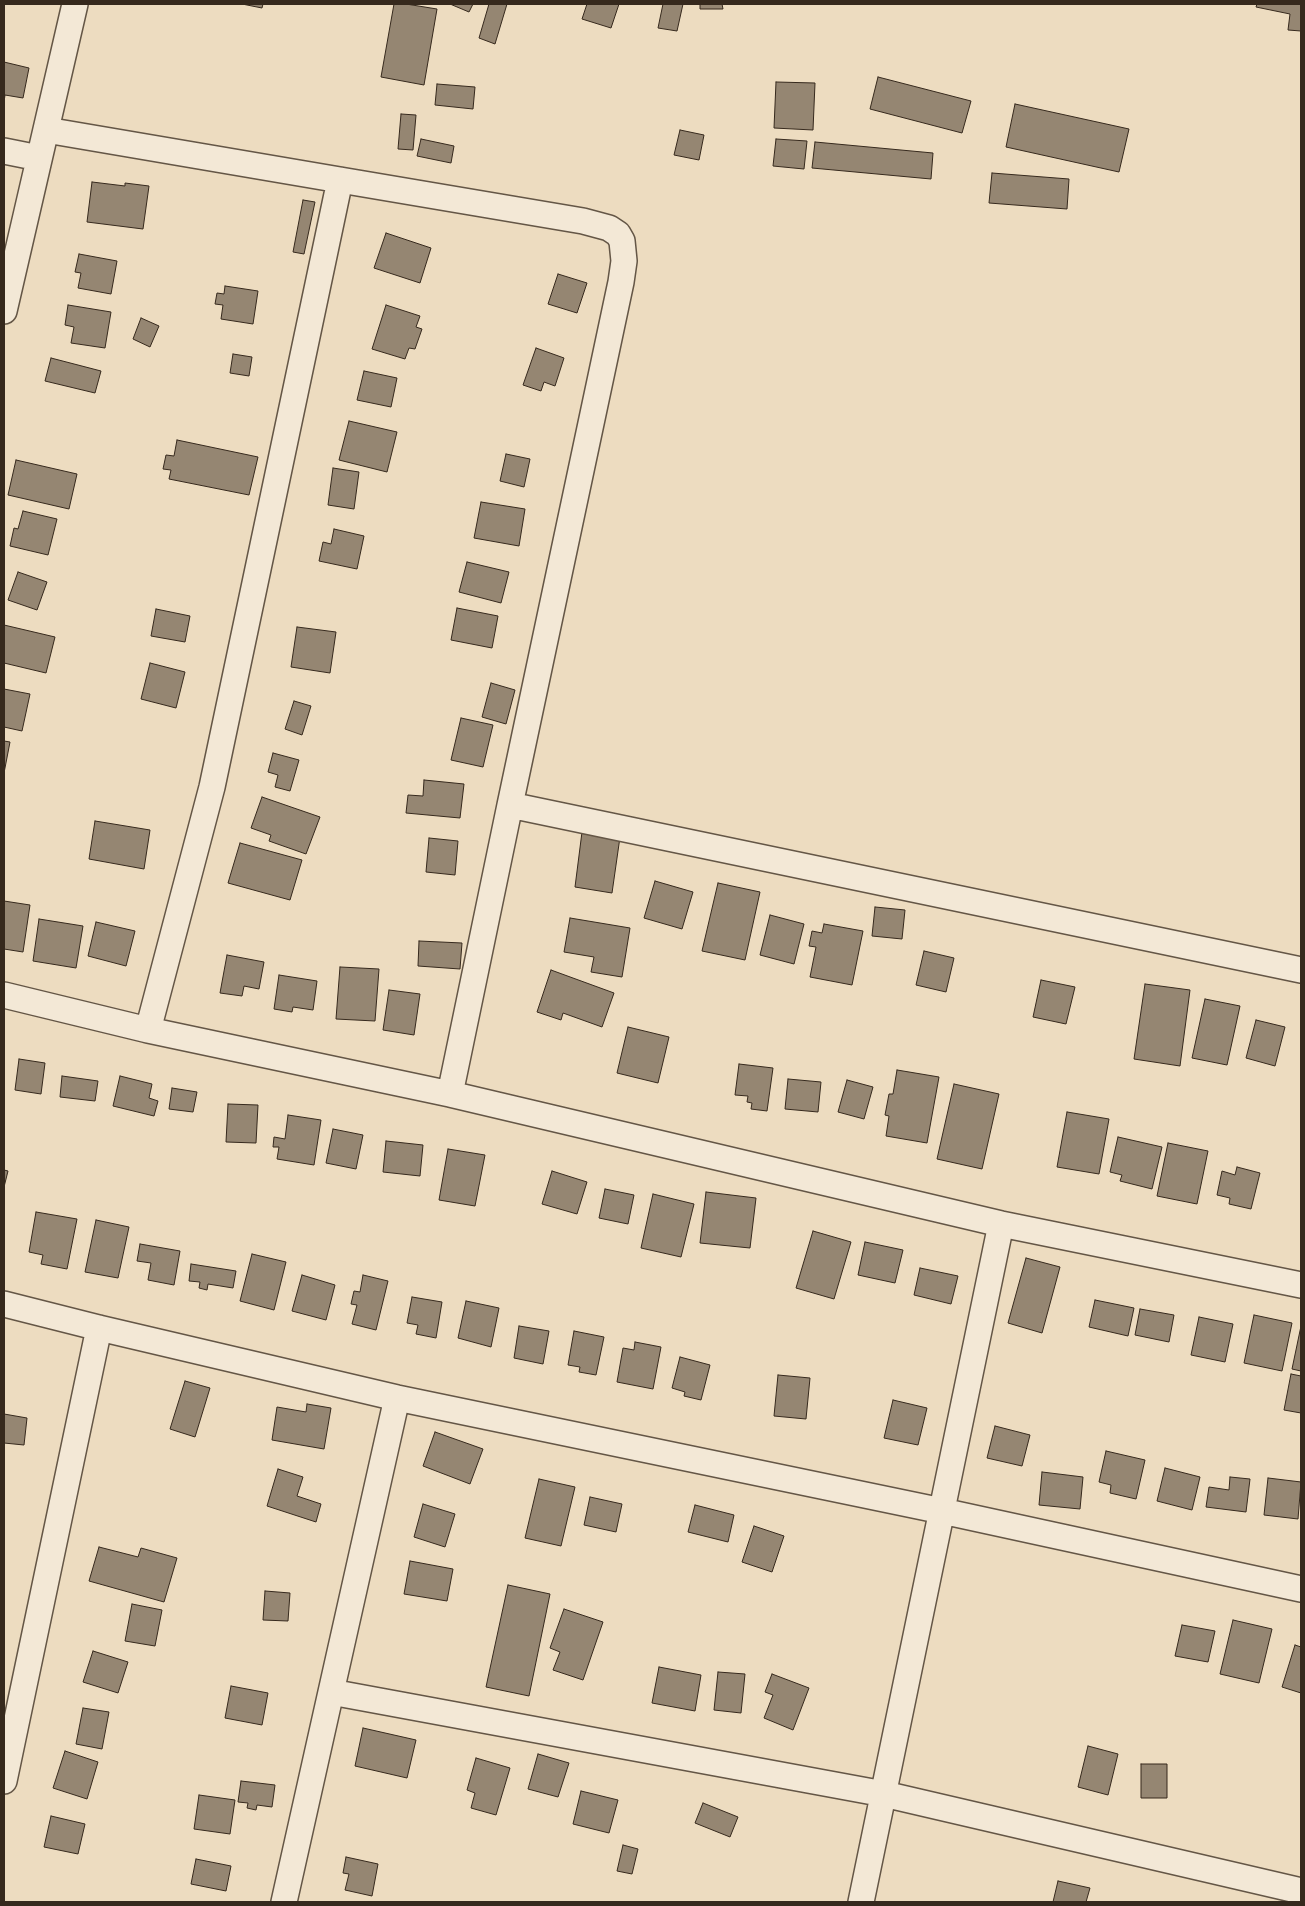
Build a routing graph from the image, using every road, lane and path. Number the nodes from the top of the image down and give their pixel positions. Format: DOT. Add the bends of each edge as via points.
graph roads {
  1 [pos="75,4"];
  2 [pos="46,130"];
  3 [pos="4,151"];
  4 [pos="39,158"];
  5 [pos="340,180"];
  6 [pos="4,312"];
  7 [pos="510,805"];
  8 [pos="1301,970"];
  9 [pos="4,995"];
  10 [pos="148,1030"];
  11 [pos="450,1094"];
  12 [pos="1001,1224"];
  13 [pos="1301,1285"];
  14 [pos="4,1304"];
  15 [pos="99,1328"];
  16 [pos="397,1398"];
  17 [pos="942,1511"];
  18 [pos="1301,1589"];
  19 [pos="331,1692"];
  20 [pos="4,1781"];
  21 [pos="884,1794"];
  22 [pos="1301,1891"];
  23 [pos="284,1902"];
  24 [pos="861,1902"];
  1 -- 2 [label="street"];
  2 -- 4 [label="street"];
  2 -- 5 [label="street"];
  3 -- 4 [label="street"];
  4 -- 6 [label="street"];
  5 -- 7 [label="street" via="583,221 610,228 622,241 621,282"];
  5 -- 10 [label="street" via="212,787"];
  7 -- 8 [label="street"];
  7 -- 11 [label="street"];
  9 -- 10 [label="street"];
  10 -- 11 [label="street"];
  11 -- 12 [label="street"];
  12 -- 13 [label="street"];
  12 -- 17 [label="street"];
  14 -- 15 [label="street"];
  15 -- 16 [label="street"];
  15 -- 20 [label="street"];
  16 -- 17 [label="street"];
  16 -- 19 [label="street"];
  17 -- 18 [label="street"];
  17 -- 21 [label="street"];
  19 -- 21 [label="street"];
  19 -- 23 [label="street"];
  21 -- 22 [label="street"];
  21 -- 24 [label="street"];
}
